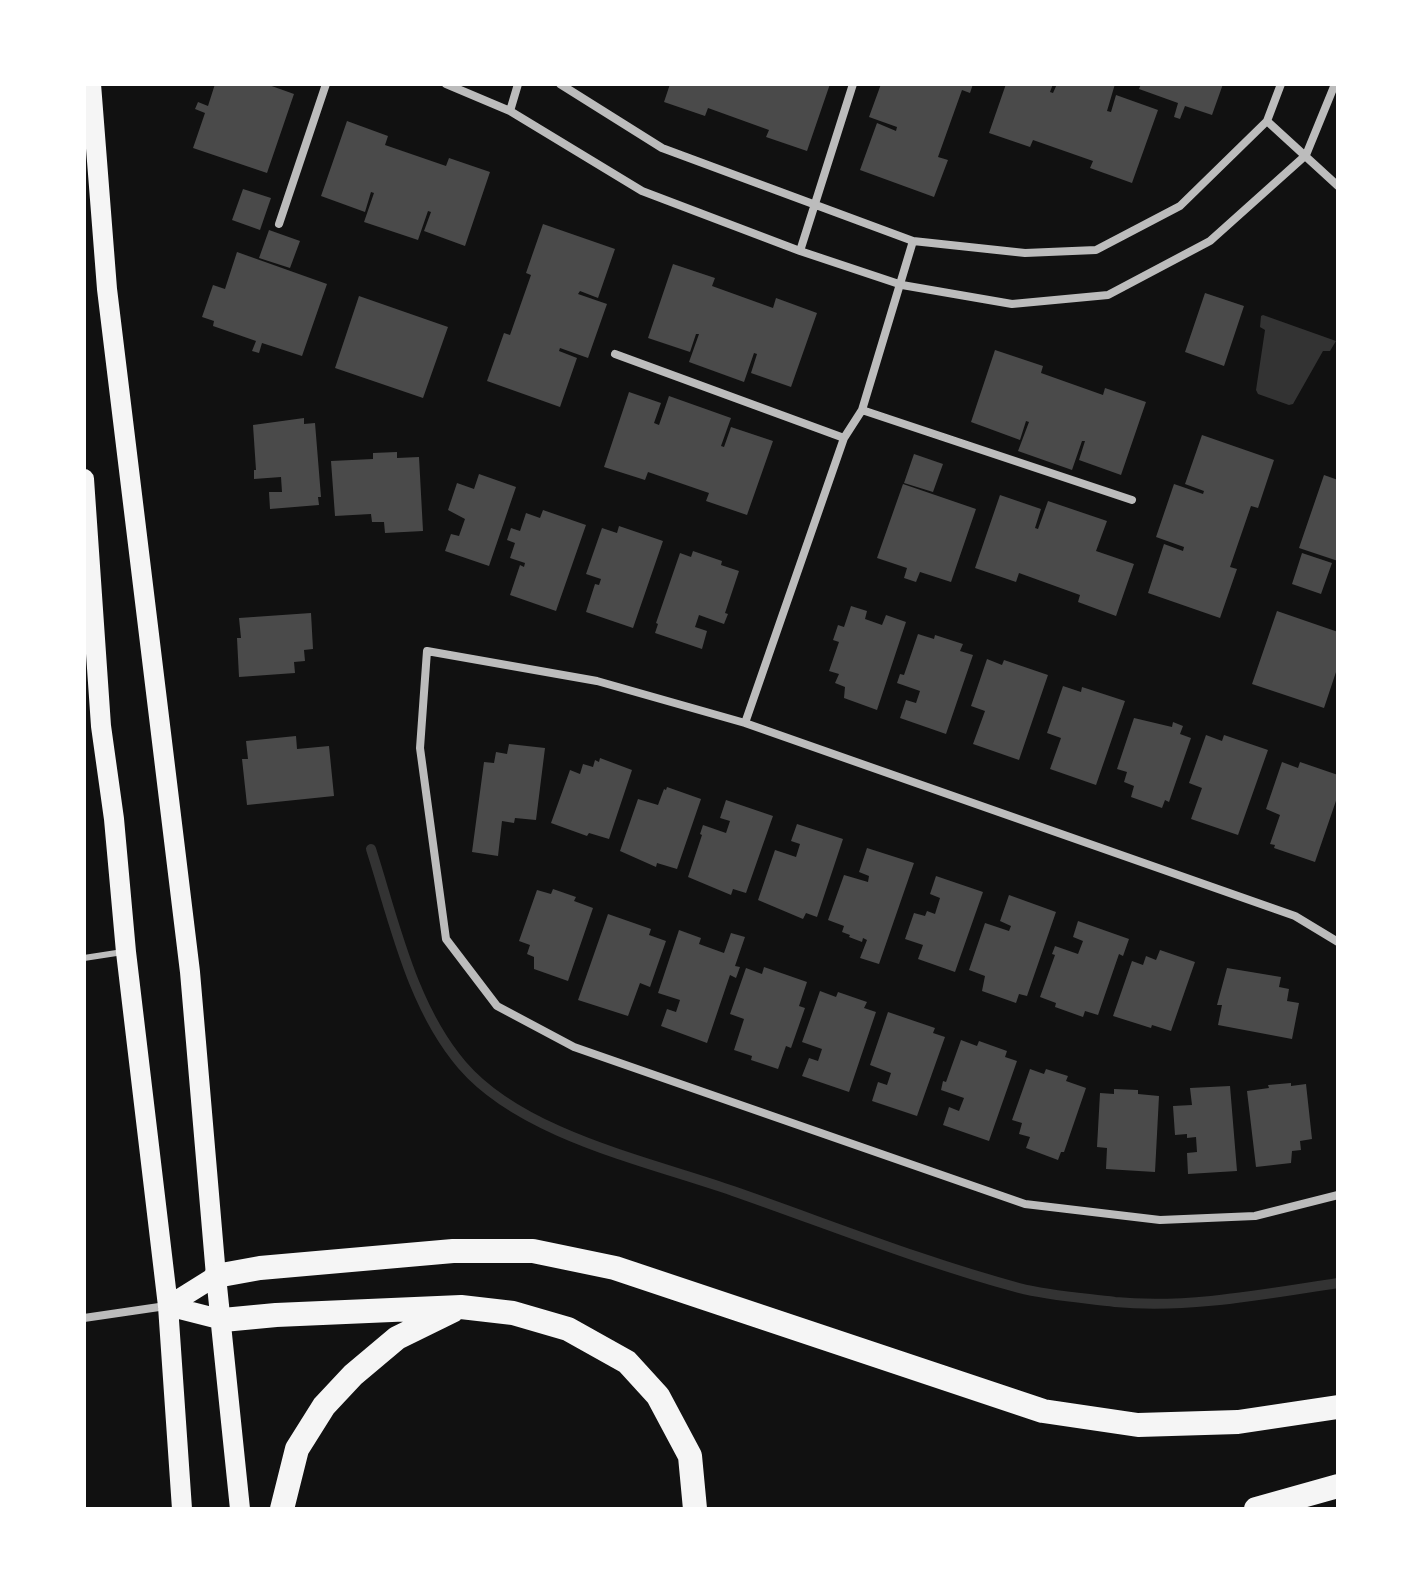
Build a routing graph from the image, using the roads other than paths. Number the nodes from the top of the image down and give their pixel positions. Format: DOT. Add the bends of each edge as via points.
graph roads {
  1 [pos="91,84"];
  2 [pos="326,84"];
  3 [pos="446,84"];
  4 [pos="518,84"];
  5 [pos="560,84"];
  6 [pos="853,84"];
  7 [pos="1281,84"];
  8 [pos="1335,84"];
  9 [pos="510,111"];
  10 [pos="1267,121"];
  11 [pos="1306,155"];
  12 [pos="1338,186"];
  13 [pos="815,204"];
  14 [pos="279,224"];
  15 [pos="913,241"];
  16 [pos="800,251"];
  17 [pos="902,285"];
  18 [pos="615,354"];
  19 [pos="862,410"];
  20 [pos="844,438"];
  21 [pos="84,479"];
  22 [pos="1132,500"];
  23 [pos="745,723"];
  24 [pos="1338,942"];
  25 [pos="126,952"];
  26 [pos="84,958"];
  27 [pos="1338,1195"];
  28 [pos="216,1276"];
  29 [pos="168,1306"];
  30 [pos="461,1307"];
  31 [pos="84,1318"];
  32 [pos="223,1320"];
  33 [pos="1338,1407"];
  34 [pos="1338,1486"];
  35 [pos="182,1509"];
  36 [pos="240,1509"];
  37 [pos="282,1509"];
  38 [pos="695,1509"];
  39 [pos="1256,1509"];
  1 -- 28 [label="main road" via="107,289 190,972"];
  2 -- 14 [label="street"];
  3 -- 9 [label="street"];
  4 -- 9 [label="street"];
  5 -- 13 [label="street" via="662,148"];
  6 -- 13 [label="street"];
  7 -- 10 [label="street"];
  8 -- 11 [label="street"];
  9 -- 16 [label="street" via="642,191"];
  10 -- 11 [label="street"];
  10 -- 15 [label="street" via="1180,206 1096,250 1025,253"];
  11 -- 12 [label="street"];
  11 -- 17 [label="street" via="1210,241 1108,295 1012,304"];
  13 -- 15 [label="street"];
  13 -- 16 [label="street"];
  15 -- 17 [label="street"];
  16 -- 17 [label="street"];
  17 -- 19 [label="street"];
  18 -- 20 [label="street"];
  19 -- 20 [label="street"];
  19 -- 22 [label="street"];
  20 -- 23 [label="street"];
  21 -- 25 [label="main road" via="97,727 114,819"];
  23 -- 24 [label="street" via="1295,916"];
  23 -- 27 [label="street" via="597,681 427,651 420,748 446,939 497,1006 574,1047 1025,1204 1160,1220 1255,1216"];
  25 -- 26 [label="lane"];
  25 -- 29 [label="main road"];
  28 -- 29 [label="main road"];
  28 -- 32 [label="main road"];
  28 -- 33 [label="highway" via="453,1251 533,1251 615,1268 1043,1411 1138,1425 1238,1422"];
  29 -- 31 [label="street"];
  29 -- 32 [label="main road"];
  29 -- 35 [label="main road"];
  30 -- 32 [label="highway"];
  30 -- 37 [label="highway" via="397,1338 324,1406 297,1449"];
  30 -- 38 [label="highway" via="513,1313 568,1329 627,1362 658,1396 690,1456"];
  32 -- 36 [label="main road"];
  34 -- 39 [label="highway"];
}
